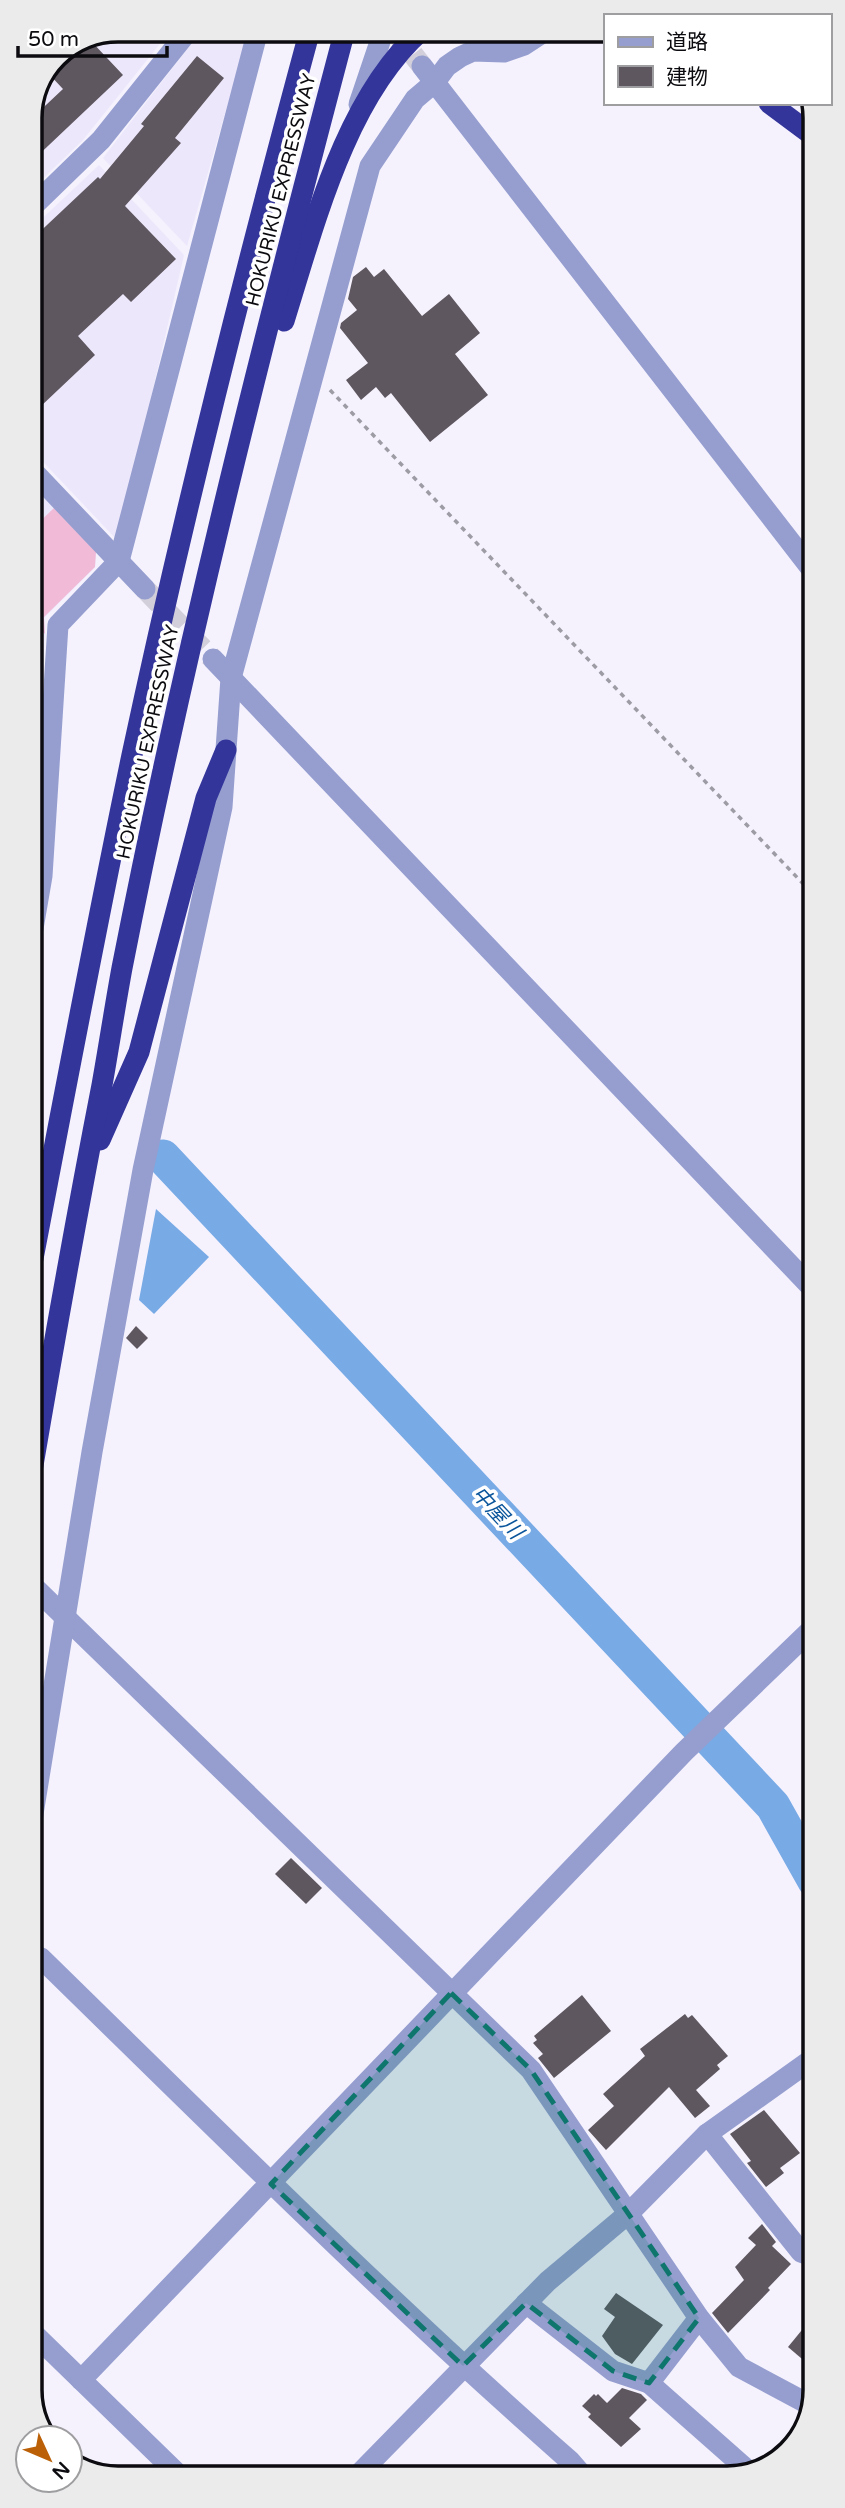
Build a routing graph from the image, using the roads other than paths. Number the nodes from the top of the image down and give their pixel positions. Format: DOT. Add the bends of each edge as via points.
graph roads {
  1 [pos="179,42"];
  2 [pos="255,42"];
  3 [pos="307,42"];
  4 [pos="342,42"];
  5 [pos="380,42"];
  6 [pos="410,42"];
  7 [pos="529,42"];
  8 [pos="429,74"];
  9 [pos="772,105"];
  10 [pos="803,128"];
  11 [pos="346,142"];
  12 [pos="42,197"];
  13 [pos="42,481"];
  14 [pos="803,558"];
  15 [pos="119,561"];
  16 [pos="145,589"];
  17 [pos="213,659"];
  18 [pos="231,678"];
  19 [pos="226,750"];
  20 [pos="167,759"];
  21 [pos="42,876"];
  22 [pos="82,1179"];
  23 [pos="42,1211"];
  24 [pos="803,1278"];
  25 [pos="42,1413"];
  26 [pos="42,1594"];
  27 [pos="67,1618"];
  28 [pos="803,1638"];
  29 [pos="42,1762"];
  30 [pos="42,1959"];
  31 [pos="451,1993"];
  32 [pos="803,2066"];
  33 [pos="707,2134"];
  34 [pos="271,2184"];
  35 [pos="629,2213"];
  36 [pos="803,2253"];
  37 [pos="526,2303"];
  38 [pos="699,2318"];
  39 [pos="42,2342"];
  40 [pos="463,2366"];
  41 [pos="81,2380"];
  42 [pos="649,2383"];
  43 [pos="802,2401"];
  44 [pos="741,2464"];
  45 [pos="170,2466"];
  46 [pos="367,2466"];
  47 [pos="574,2466"];
  1 -- 12 [label="street" via="101,140"];
  2 -- 15 [label="street"];
  3 -- 23 [label="highway, HOKURIKU EXPRESSWAY" via="202,450 133,752"];
  4 -- 20 [label="highway, HOKURIKU EXPRESSWAY" via="222,512"];
  5 -- 11 [label="street"];
  6 -- 11 [label="highway" via="373,88"];
  7 -- 8 [label="street" via="504,52 473,51"];
  8 -- 14 [label="street"];
  8 -- 18 [label="street" via="370,166"];
  9 -- 10 [label="highway"];
  11 -- 20 [label="highway" via="280,332 194,674"];
  13 -- 15 [label="street"];
  15 -- 16 [label="street"];
  15 -- 21 [label="street" via="58,625"];
  17 -- 18 [label="street"];
  18 -- 19 [label="street"];
  18 -- 24 [label="street"];
  19 -- 22 [label="highway" via="206,798 139,1052"];
  19 -- 27 [label="street" via="222,807 143,1170"];
  20 -- 22 [label="highway, HOKURIKU EXPRESSWAY"];
  22 -- 25 [label="highway, HOKURIKU EXPRESSWAY"];
  26 -- 27 [label="street"];
  27 -- 29 [label="street"];
  27 -- 31 [label="street"];
  28 -- 31 [label="street" via="684,1752"];
  30 -- 34 [label="street"];
  31 -- 34 [label="street"];
  31 -- 35 [label="street" via="531,2070"];
  32 -- 33 [label="street"];
  33 -- 35 [label="street"];
  33 -- 36 [label="street"];
  34 -- 40 [label="street"];
  34 -- 41 [label="street"];
  35 -- 37 [label="street"];
  35 -- 38 [label="street"];
  37 -- 40 [label="street"];
  37 -- 42 [label="street" via="613,2371"];
  38 -- 42 [label="street"];
  38 -- 43 [label="street" via="739,2367"];
  39 -- 41 [label="street"];
  40 -- 46 [label="street"];
  40 -- 47 [label="street"];
  41 -- 45 [label="street"];
  42 -- 44 [label="street"];
}
